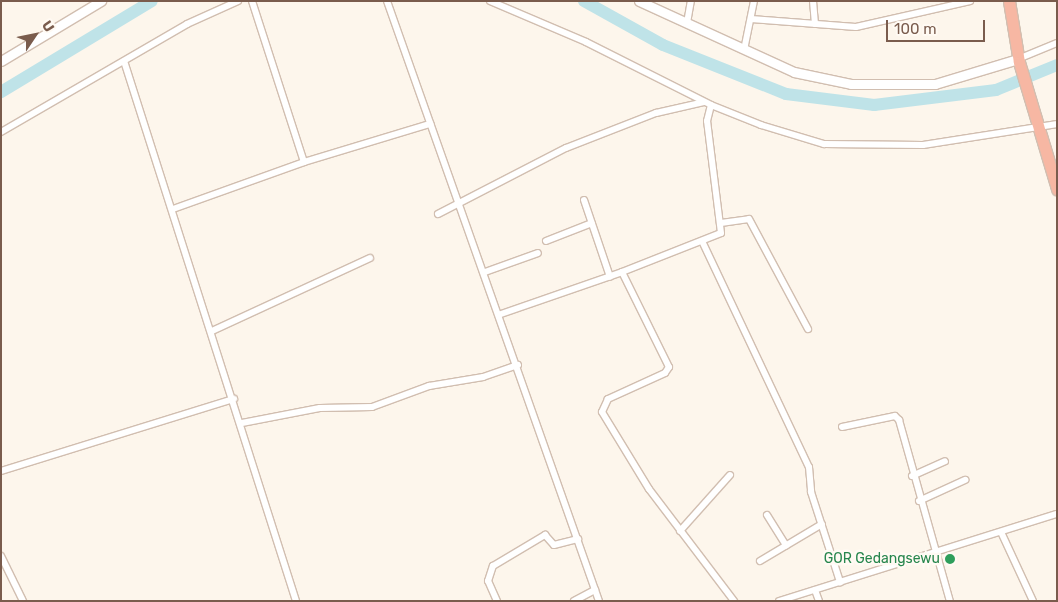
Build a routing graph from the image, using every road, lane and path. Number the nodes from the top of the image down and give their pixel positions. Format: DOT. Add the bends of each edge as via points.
graph roads {
  1 [pos="101,1"];
  2 [pos="238,1"];
  3 [pos="252,1"];
  4 [pos="387,1"];
  5 [pos="490,1"];
  6 [pos="639,1"];
  7 [pos="691,1"];
  8 [pos="754,1"];
  9 [pos="813,1"];
  10 [pos="970,1"];
  11 [pos="1010,1"];
  12 [pos="751,19"];
  13 [pos="687,23"];
  14 [pos="816,24"];
  15 [pos="1057,43"];
  16 [pos="744,50"];
  17 [pos="1018,60"];
  18 [pos="1,61"];
  19 [pos="124,61"];
  20 [pos="708,103"];
  21 [pos="430,124"];
  22 [pos="1057,124"];
  23 [pos="1036,127"];
  24 [pos="1,132"];
  25 [pos="304,162"];
  26 [pos="1057,190"];
  27 [pos="584,200"];
  28 [pos="460,203"];
  29 [pos="173,209"];
  30 [pos="438,214"];
  31 [pos="592,223"];
  32 [pos="721,223"];
  33 [pos="702,241"];
  34 [pos="546,242"];
  35 [pos="538,253"];
  36 [pos="370,258"];
  37 [pos="485,272"];
  38 [pos="622,272"];
  39 [pos="610,276"];
  40 [pos="501,314"];
  41 [pos="808,329"];
  42 [pos="212,330"];
  43 [pos="518,365"];
  44 [pos="234,399"];
  45 [pos="242,423"];
  46 [pos="842,427"];
  47 [pos="945,461"];
  48 [pos="1,471"];
  49 [pos="730,475"];
  50 [pos="912,476"];
  51 [pos="965,480"];
  52 [pos="919,501"];
  53 [pos="1057,514"];
  54 [pos="767,515"];
  55 [pos="822,524"];
  56 [pos="680,531"];
  57 [pos="1001,532"];
  58 [pos="578,539"];
  59 [pos="786,546"];
  60 [pos="937,553"];
  61 [pos="1,556"];
  62 [pos="760,561"];
  63 [pos="840,582"];
  64 [pos="595,590"];
  65 [pos="815,590"];
  66 [pos="23,601"];
  67 [pos="296,601"];
  68 [pos="497,601"];
  69 [pos="574,601"];
  70 [pos="599,601"];
  71 [pos="734,601"];
  72 [pos="779,601"];
  73 [pos="819,601"];
  74 [pos="950,601"];
  75 [pos="1033,601"];
  1 -- 18 [label="street"];
  2 -- 19 [label="street" via="187,24"];
  3 -- 25 [label="street"];
  4 -- 21 [label="street"];
  5 -- 20 [label="street" via="586,42"];
  6 -- 13 [label="street"];
  7 -- 13 [label="street"];
  8 -- 12 [label="street"];
  9 -- 14 [label="street"];
  10 -- 14 [label="street" via="856,27"];
  11 -- 17 [label="highway"];
  12 -- 14 [label="street"];
  12 -- 16 [label="street"];
  13 -- 16 [label="street"];
  15 -- 17 [label="street"];
  16 -- 17 [label="street" via="802,75 878,86 950,81"];
  17 -- 23 [label="highway"];
  19 -- 24 [label="street"];
  19 -- 29 [label="street"];
  20 -- 23 [label="street" via="761,125 842,147 934,144"];
  20 -- 28 [label="street" via="656,113 605,131"];
  20 -- 32 [label="street" via="706,121"];
  21 -- 25 [label="street"];
  21 -- 28 [label="street"];
  22 -- 23 [label="street"];
  23 -- 26 [label="highway"];
  25 -- 29 [label="street"];
  27 -- 31 [label="street"];
  28 -- 30 [label="street"];
  28 -- 37 [label="street"];
  29 -- 42 [label="street"];
  31 -- 34 [label="street"];
  31 -- 39 [label="street"];
  32 -- 33 [label="street" via="720,234"];
  32 -- 41 [label="street" via="749,219"];
  33 -- 38 [label="street"];
  33 -- 55 [label="street" via="809,467 811,492"];
  35 -- 37 [label="street"];
  36 -- 42 [label="street"];
  37 -- 40 [label="street"];
  38 -- 39 [label="street"];
  38 -- 56 [label="street" via="669,367 665,373 608,399 602,412 637,471"];
  39 -- 40 [label="street"];
  40 -- 43 [label="street"];
  42 -- 44 [label="street"];
  43 -- 45 [label="street" via="483,377 429,386 372,407 320,408"];
  43 -- 58 [label="street"];
  44 -- 45 [label="street"];
  44 -- 48 [label="street"];
  45 -- 67 [label="street"];
  46 -- 50 [label="street" via="896,417"];
  47 -- 50 [label="street"];
  49 -- 56 [label="street"];
  50 -- 52 [label="street"];
  51 -- 52 [label="street"];
  52 -- 60 [label="street"];
  53 -- 57 [label="street"];
  54 -- 59 [label="street"];
  55 -- 59 [label="street"];
  55 -- 63 [label="street"];
  56 -- 71 [label="street"];
  57 -- 60 [label="street"];
  57 -- 75 [label="street"];
  58 -- 64 [label="street"];
  58 -- 68 [label="street" via="554,545 545,535 492,566 488,581"];
  59 -- 62 [label="street"];
  60 -- 63 [label="street"];
  60 -- 74 [label="street"];
  61 -- 66 [label="street"];
  63 -- 65 [label="street"];
  64 -- 69 [label="street"];
  64 -- 70 [label="street"];
  65 -- 72 [label="street"];
  65 -- 73 [label="street"];
}
